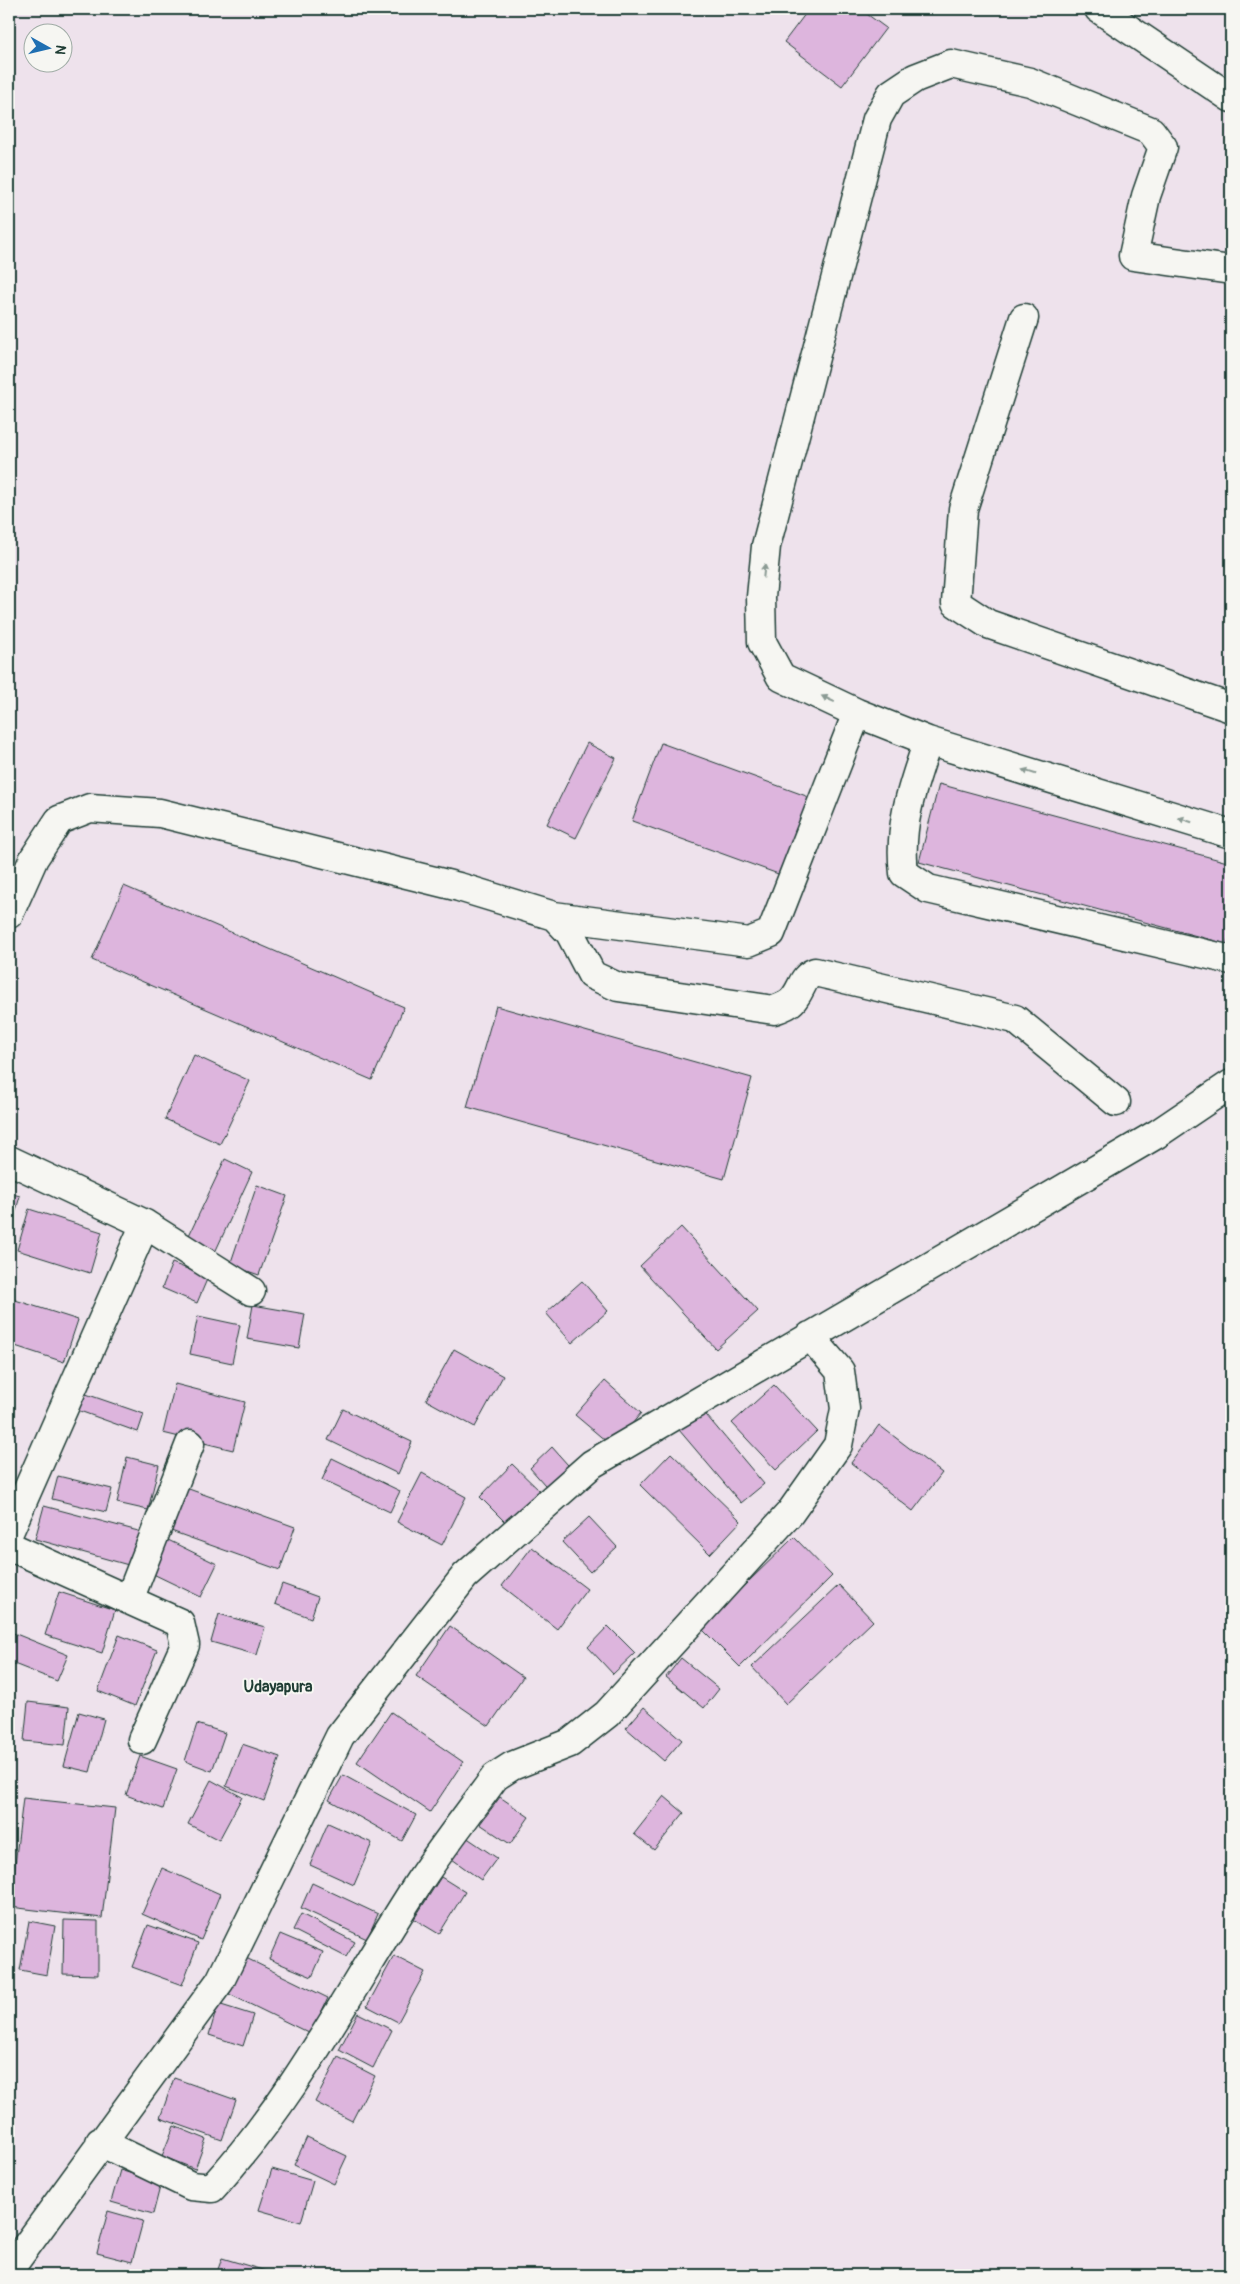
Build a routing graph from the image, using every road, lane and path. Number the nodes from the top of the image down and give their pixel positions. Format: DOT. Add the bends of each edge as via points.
graph roads {
  1 [pos="1103,10"];
  2 [pos="1231,98"];
  3 [pos="1231,270"];
  4 [pos="1024,318"];
  5 [pos="1231,708"];
  6 [pos="857,713"];
  7 [pos="928,741"];
  8 [pos="1231,834"];
  9 [pos="9,914"];
  10 [pos="554,916"];
  11 [pos="1231,960"];
  12 [pos="1231,1084"];
  13 [pos="1116,1102"];
  14 [pos="9,1160"];
  15 [pos="145,1224"];
  16 [pos="251,1291"];
  17 [pos="810,1336"];
  18 [pos="190,1444"];
  19 [pos="9,1532"];
  20 [pos="9,1546"];
  21 [pos="129,1600"];
  22 [pos="142,1740"];
  23 [pos="100,2142"];
  24 [pos="9,2270"];
  1 -- 2 [label="street"];
  6 -- 3 [label="street, one-way" via="781,677 762,642 761,598 766,546 876,118 891,94 915,78 951,64 1030,82 1151,131 1163,147 1146,196 1132,256"];
  4 -- 5 [label="street" via="963,508 956,603 988,624"];
  6 -- 7 [label="street"];
  6 -- 10 [label="street" via="771,934 749,942"];
  8 -- 7 [label="street, one-way"];
  7 -- 11 [label="street" via="908,799 901,854 904,873 928,889"];
  9 -- 10 [label="street" via="34,858 59,820 90,808 160,813 459,887"];
  10 -- 13 [label="street" via="570,933 592,975 618,987 774,1010 789,1004 808,975 815,972 824,974 1015,1020"];
  12 -- 17 [label="street" via="1157,1134"];
  14 -- 15 [label="street"];
  15 -- 16 [label="street"];
  15 -- 19 [label="street"];
  17 -- 23 [label="street" via="592,1464 464,1576 340,1736 220,1981"];
  17 -- 23 [label="street" via="840,1371 845,1409 838,1445 790,1513 608,1714 570,1743 512,1766 495,1777 418,1883 309,2060 236,2161 212,2188 191,2186"];
  18 -- 21 [label="street"];
  20 -- 21 [label="street"];
  21 -- 22 [label="street" via="180,1623 185,1645"];
  23 -- 24 [label="street"];
}
